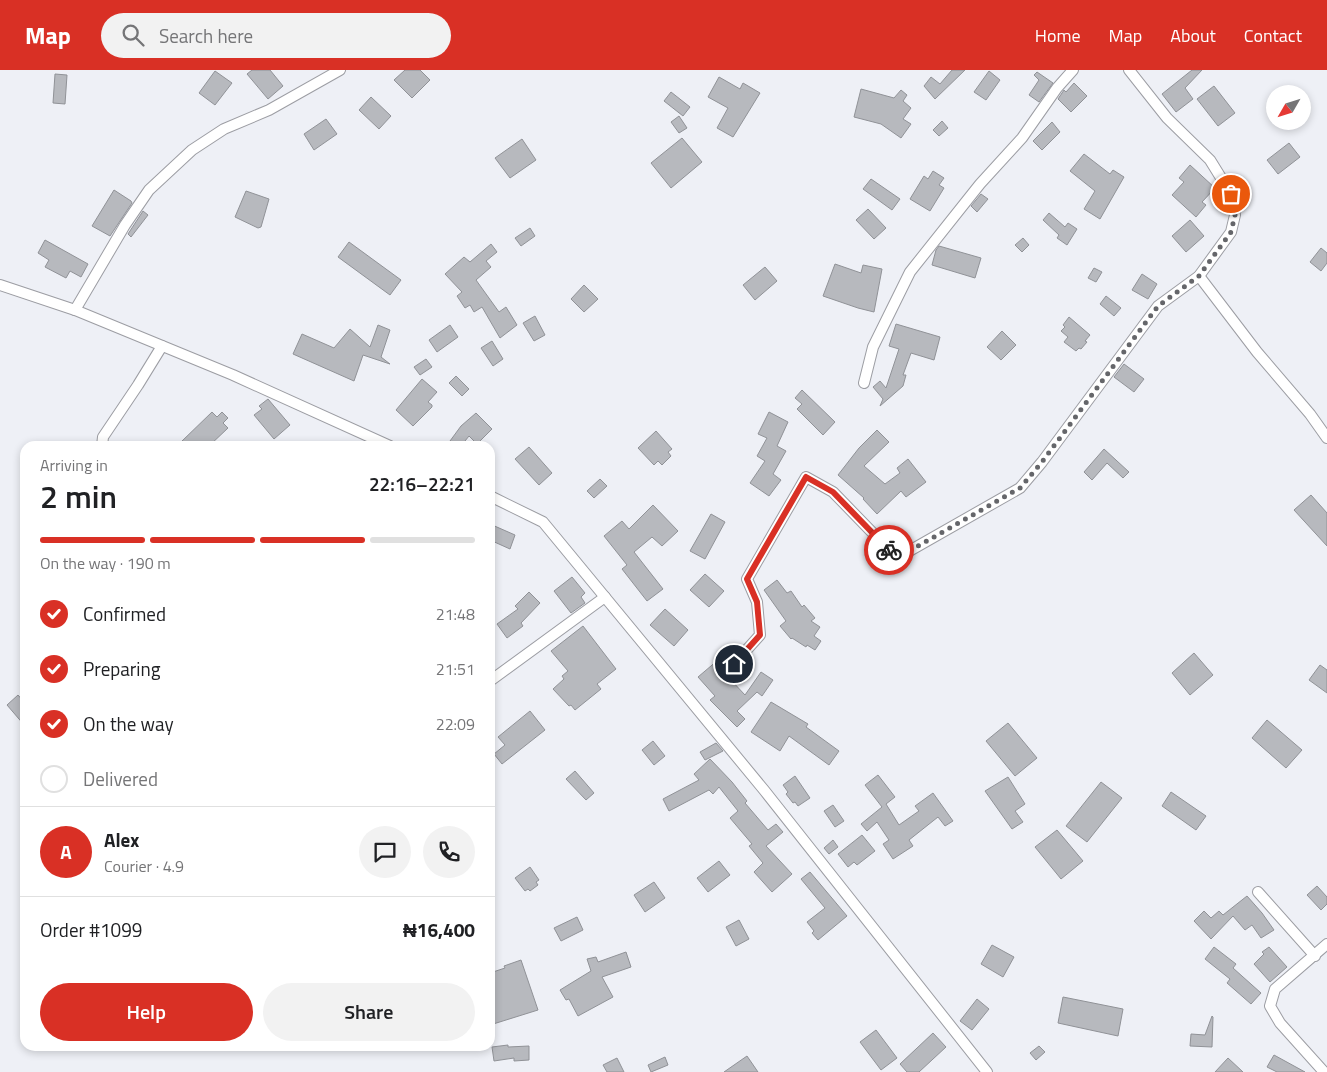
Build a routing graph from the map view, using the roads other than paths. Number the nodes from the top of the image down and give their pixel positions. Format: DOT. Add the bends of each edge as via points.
graph roads {
  1 [pos="340,70"];
  2 [pos="1073,70"];
  3 [pos="1129,70"];
  4 [pos="1199,276"];
  5 [pos="0,285"];
  6 [pos="75,310"];
  7 [pos="162,346"];
  8 [pos="864,383"];
  9 [pos="1327,438"];
  10 [pos="103,441"];
  11 [pos="379,441"];
  12 [pos="495,498"];
  13 [pos="605,597"];
  14 [pos="734,664"];
  15 [pos="495,677"];
  16 [pos="1258,892"];
  17 [pos="1327,944"];
  18 [pos="1315,956"];
  19 [pos="986,1072"];
  20 [pos="1324,1072"];
  1 -- 6 [label="street" via="269,110 224,129 192,150 149,190"];
  2 -- 8 [label="street" via="1022,138 980,184 910,272 873,347"];
  3 -- 4 [label="street" via="1167,118 1210,160 1231,194 1235,215 1231,232"];
  4 -- 9 [label="street"];
  4 -- 14 [label="street" via="1158,306 1020,488 897,558 833,492 806,477 747,579 757,602 760,635"];
  5 -- 6 [label="street"];
  6 -- 7 [label="street"];
  7 -- 10 [label="street"];
  7 -- 11 [label="street"];
  12 -- 13 [label="street" via="543,522"];
  13 -- 15 [label="street"];
  13 -- 19 [label="street" via="764,790"];
  16 -- 18 [label="street"];
  17 -- 18 [label="street"];
  18 -- 20 [label="street" via="1275,989 1270,1006 1280,1023"];
}
